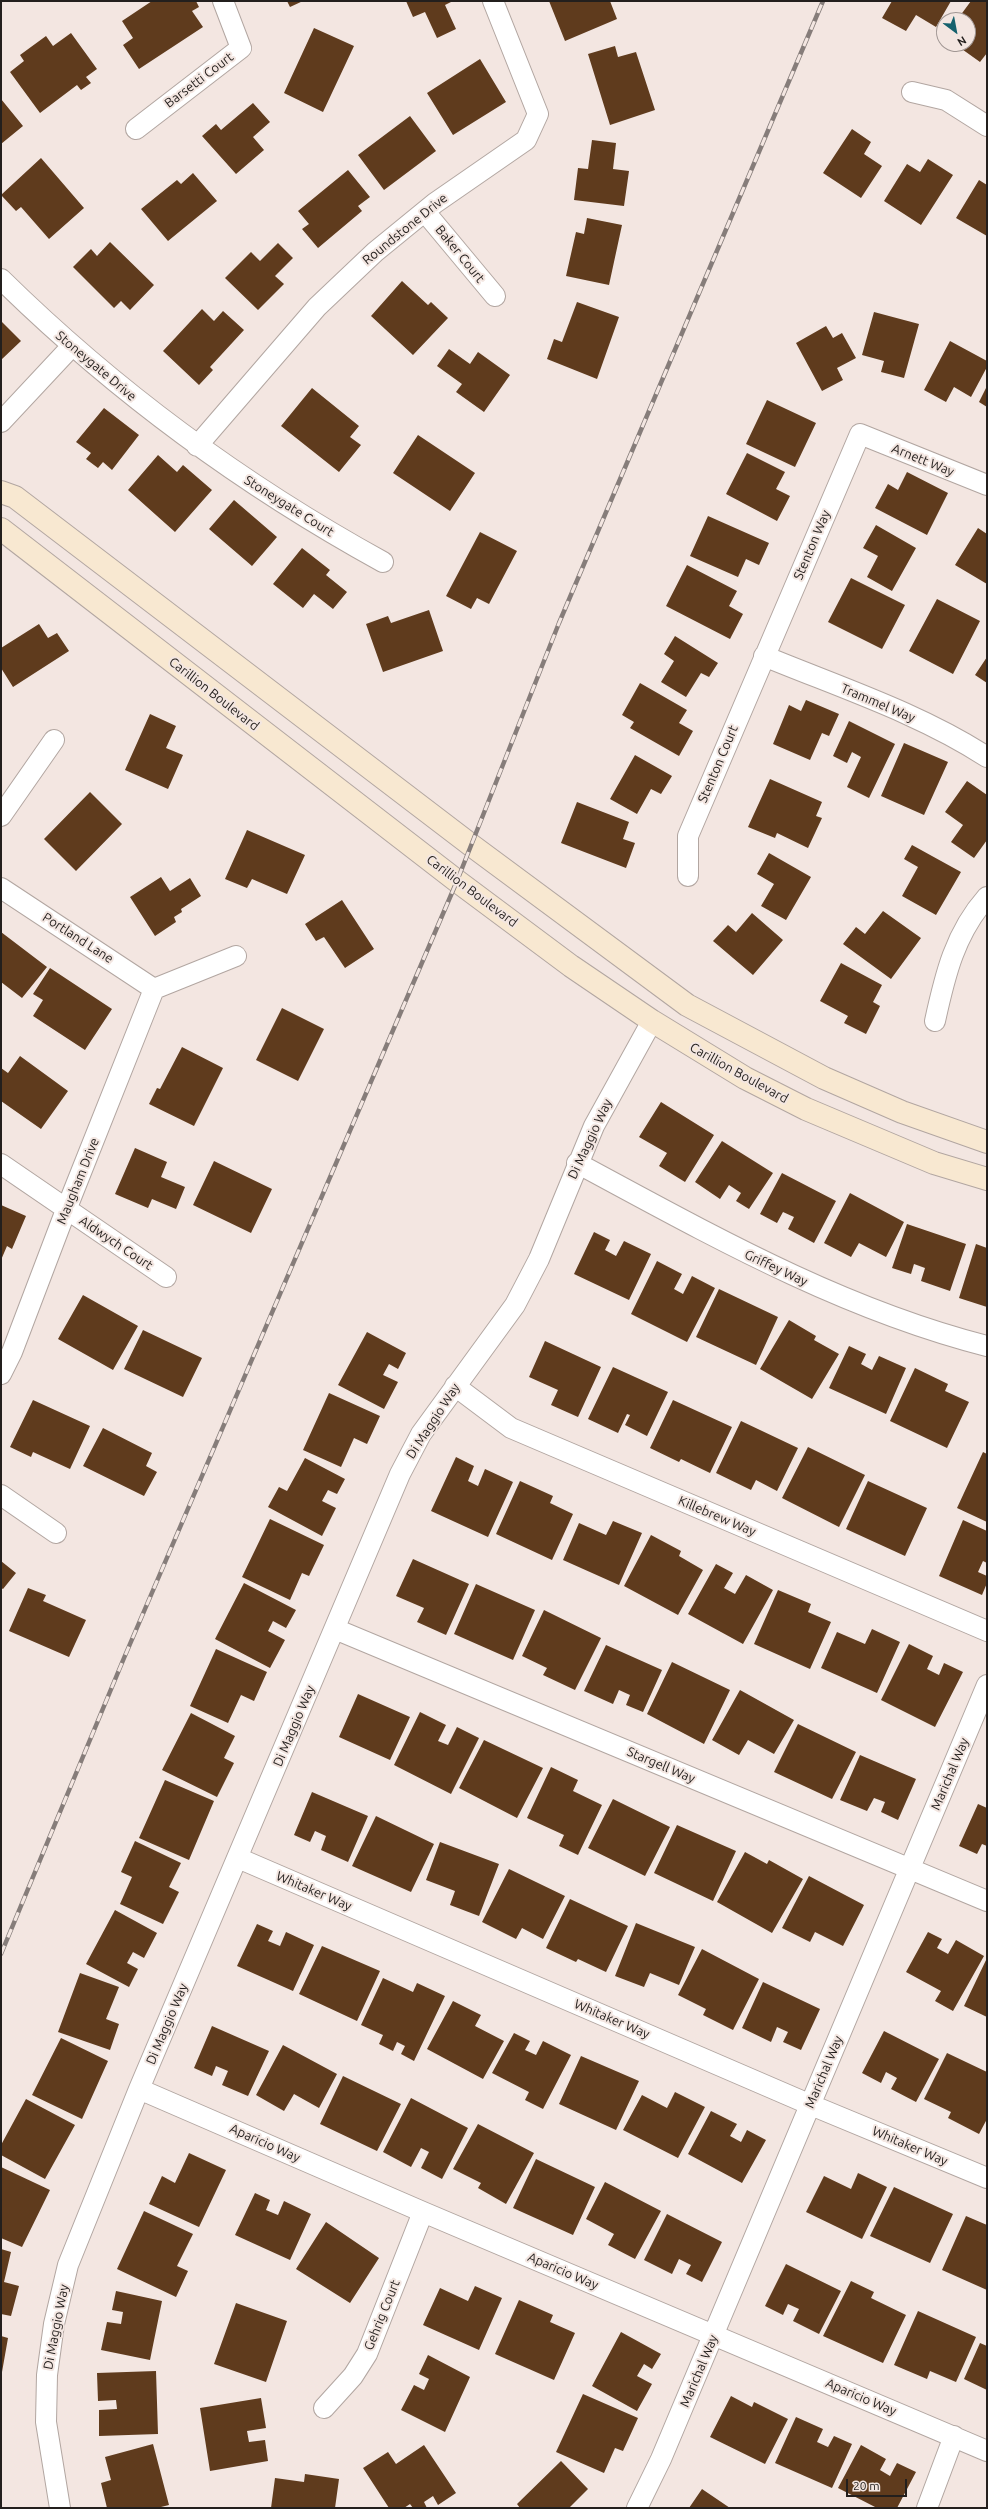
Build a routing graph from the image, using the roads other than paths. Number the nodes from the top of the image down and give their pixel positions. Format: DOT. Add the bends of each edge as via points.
graph roads {
  1 [pos="223,1"];
  2 [pos="493,1"];
  3 [pos="912,92"];
  4 [pos="987,126"];
  5 [pos="136,129"];
  6 [pos="425,212"];
  7 [pos="1,279"];
  8 [pos="495,296"];
  9 [pos="72,346"];
  10 [pos="1,422"];
  11 [pos="860,434"];
  12 [pos="197,446"];
  13 [pos="987,485"];
  14 [pos="1,492"];
  15 [pos="1,529"];
  16 [pos="383,562"];
  17 [pos="764,656"];
  18 [pos="54,740"];
  19 [pos="987,757"];
  20 [pos="1,816"];
  21 [pos="688,876"];
  22 [pos="1,888"];
  23 [pos="987,896"];
  24 [pos="236,956"];
  25 [pos="154,989"];
  26 [pos="652,1021"];
  27 [pos="935,1021"];
  28 [pos="987,1142"];
  29 [pos="577,1163"];
  30 [pos="1,1164"];
  31 [pos="987,1179"];
  32 [pos="66,1210"];
  33 [pos="166,1277"];
  34 [pos="987,1346"];
  35 [pos="1,1374"];
  36 [pos="455,1386"];
  37 [pos="1,1495"];
  38 [pos="56,1533"];
  39 [pos="335,1629"];
  40 [pos="987,1631"];
  41 [pos="987,1685"];
  42 [pos="238,1858"];
  43 [pos="910,1868"];
  44 [pos="987,1901"];
  45 [pos="139,2089"];
  46 [pos="811,2105"];
  47 [pos="987,2178"];
  48 [pos="423,2212"];
  49 [pos="714,2334"];
  50 [pos="324,2408"];
  51 [pos="954,2436"];
  52 [pos="987,2450"];
  53 [pos="60,2508"];
  54 [pos="637,2508"];
  55 [pos="927,2508"];
  1 -- 5 [label="street, Barsetti Court" via="241,48"];
  2 -- 6 [label="street, Roundstone Drive" via="538,114 526,140"];
  3 -- 4 [label="street" via="946,100"];
  6 -- 8 [label="street, Baker Court"];
  6 -- 12 [label="street, Roundstone Drive" via="375,252 317,307"];
  7 -- 9 [label="street, Stoneygate Drive"];
  9 -- 10 [label="street"];
  9 -- 12 [label="street, Stoneygate Drive" via="145,407"];
  11 -- 13 [label="street, Arnett Way"];
  11 -- 17 [label="street, Stenton Way"];
  12 -- 16 [label="street, Stoneygate Court" via="275,499"];
  14 -- 28 [label="street" via="14,497 471,845 688,1005 824,1078 902,1112"];
  15 -- 26 [label="street, Carillion Boulevard" via="456,881 571,966"];
  17 -- 19 [label="street, Trammel Way" via="908,715 945,732"];
  17 -- 21 [label="street, Stenton Court" via="688,836"];
  18 -- 20 [label="street"];
  22 -- 25 [label="street, Portland Lane"];
  23 -- 27 [label="street" via="964,928 952,951"];
  24 -- 25 [label="street"];
  25 -- 32 [label="street, Maugham Drive"];
  26 -- 29 [label="street, Di Maggio Way" via="594,1126"];
  26 -- 31 [label="street, Carillion Boulevard" via="745,1078 806,1109 934,1163"];
  29 -- 34 [label="street, Griffey Way" via="746,1254 820,1288 890,1315"];
  29 -- 36 [label="street, Di Maggio Way" via="538,1259 515,1305"];
  30 -- 32 [label="street, Aldwych Court"];
  32 -- 33 [label="street, Aldwych Court"];
  32 -- 35 [label="street, Maugham Drive" via="12,1352"];
  36 -- 39 [label="street, Di Maggio Way" via="421,1434 400,1474"];
  36 -- 40 [label="street, Killebrew Way" via="510,1428"];
  37 -- 38 [label="street"];
  39 -- 42 [label="street, Di Maggio Way"];
  39 -- 43 [label="street, Stargell Way"];
  41 -- 43 [label="street, Marichal Way"];
  42 -- 45 [label="street, Di Maggio Way"];
  42 -- 46 [label="street, Whitaker Way"];
  43 -- 44 [label="street, Stargell Way"];
  43 -- 46 [label="street, Marichal Way"];
  45 -- 48 [label="street, Aparicio Way"];
  45 -- 53 [label="street, Di Maggio Way" via="68,2265 54,2324 46,2375 46,2422"];
  46 -- 47 [label="street, Whitaker Way"];
  46 -- 49 [label="street, Marichal Way"];
  48 -- 49 [label="street, Aparicio Way"];
  48 -- 50 [label="street, Gehrig Court" via="367,2354 353,2376"];
  49 -- 51 [label="street, Aparicio Way"];
  49 -- 54 [label="street, Marichal Way" via="662,2460"];
  51 -- 52 [label="street, Aparicio Way"];
  51 -- 55 [label="street"];
}
